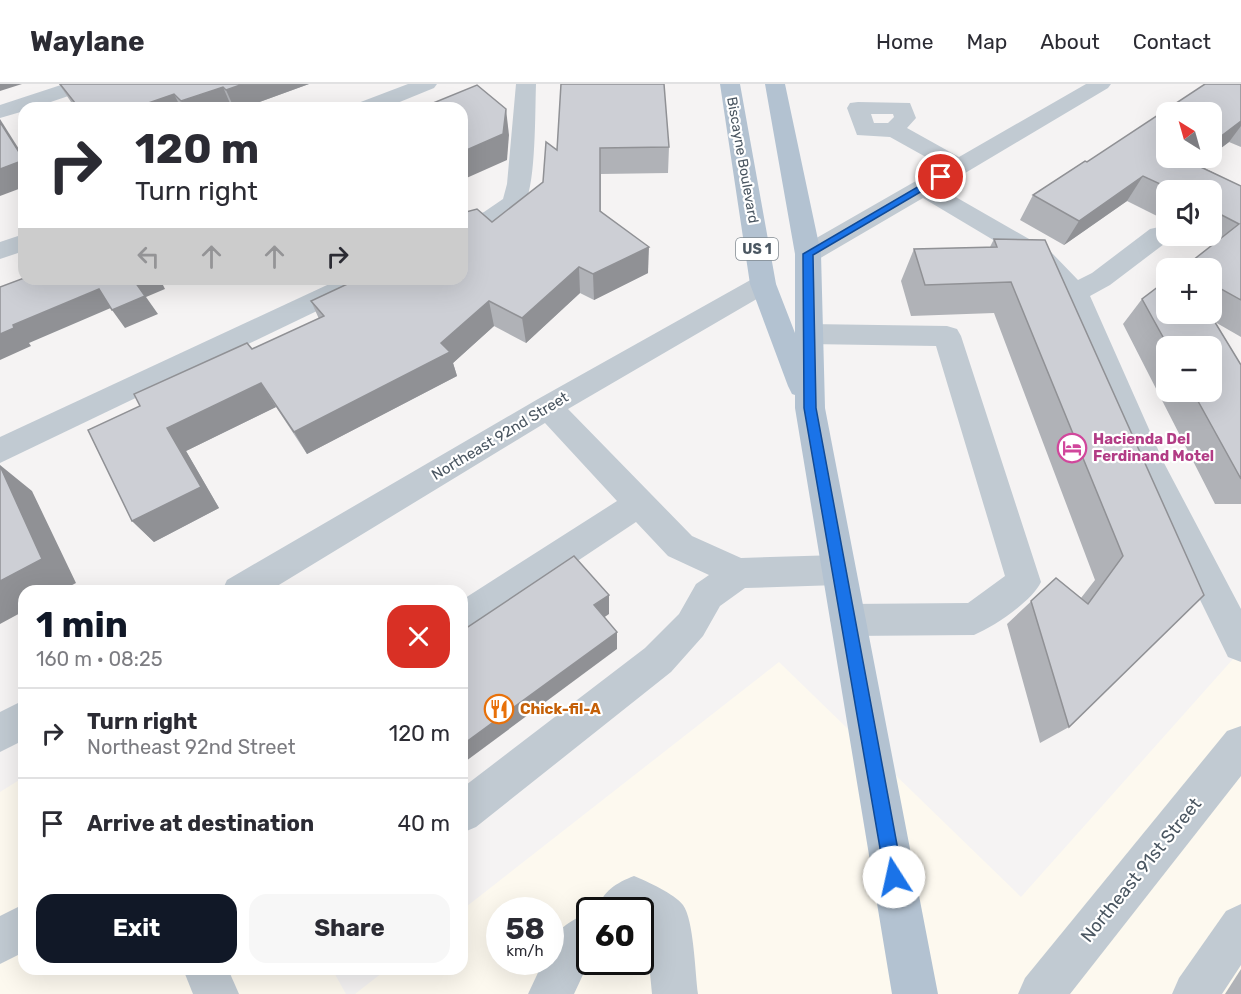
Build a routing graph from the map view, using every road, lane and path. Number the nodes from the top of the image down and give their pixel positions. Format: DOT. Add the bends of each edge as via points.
graph roads {
  1 [pos="85,84"];
  2 [pos="427,84"];
  3 [pos="526,84"];
  4 [pos="730,84"];
  5 [pos="775,84"];
  6 [pos="1101,84"];
  7 [pos="30,102"];
  8 [pos="381,102"];
  9 [pos="18,106"];
  10 [pos="0,112"];
  11 [pos="894,130"];
  12 [pos="960,167"];
  13 [pos="923,188"];
  14 [pos="468,228"];
  15 [pos="1156,237"];
  16 [pos="18,244"];
  17 [pos="0,251"];
  18 [pos="808,254"];
  19 [pos="763,284"];
  20 [pos="349,285"];
  21 [pos="1075,292"];
  22 [pos="809,334"];
  23 [pos="548,407"];
  24 [pos="810,408"];
  25 [pos="0,451"];
  26 [pos="639,503"];
  27 [pos="838,570"];
  28 [pos="739,573"];
  29 [pos="248,585"];
  30 [pos="468,615"];
  31 [pos="848,620"];
  32 [pos="1241,645"];
  33 [pos="18,722"];
  34 [pos="0,733"];
  35 [pos="1241,745"];
  36 [pos="468,808"];
  37 [pos="654,911"];
  38 [pos="1241,926"];
  39 [pos="18,930"];
  40 [pos="0,942"];
  41 [pos="576,946"];
  42 [pos="208,975"];
  43 [pos="216,994"];
  44 [pos="551,994"];
  45 [pos="675,994"];
  46 [pos="915,994"];
  47 [pos="1041,994"];
  48 [pos="1195,994"];
  1 -- 7 [label="street"];
  2 -- 8 [label="street"];
  3 -- 14 [label="street" via="519,184 514,202"];
  4 -- 19 [label="main road, Biscayne Boulevard / US 1"];
  5 -- 18 [label="main road, Biscayne Boulevard / US 1"];
  6 -- 12 [label="street"];
  9 -- 10 [label="street"];
  11 -- 12 [label="street"];
  12 -- 13 [label="street"];
  13 -- 18 [label="street"];
  13 -- 21 [label="street" via="1041,257"];
  15 -- 21 [label="street" via="1101,279"];
  16 -- 17 [label="street"];
  18 -- 22 [label="main road, Biscayne Boulevard / US 1"];
  19 -- 23 [label="street, Northeast 92nd Street"];
  19 -- 24 [label="main road, Biscayne Boulevard / US 1"];
  20 -- 25 [label="street"];
  21 -- 32 [label="street" via="1149,465"];
  22 -- 24 [label="main road, Biscayne Boulevard / US 1"];
  22 -- 31 [label="street" via="946,336 1024,582 974,619"];
  23 -- 26 [label="street"];
  23 -- 29 [label="street, Northeast 92nd Street"];
  24 -- 27 [label="main road, Biscayne Boulevard / US 1"];
  26 -- 28 [label="street" via="680,546"];
  26 -- 30 [label="street"];
  27 -- 28 [label="street"];
  27 -- 31 [label="main road, Biscayne Boulevard / US 1"];
  28 -- 36 [label="street" via="708,595 691,625 658,660"];
  31 -- 46 [label="main road, Biscayne Boulevard / US 1"];
  33 -- 34 [label="street"];
  35 -- 47 [label="street, Northeast 91st Street"];
  37 -- 45 [label="street" via="666,919"];
  38 -- 48 [label="street"];
  39 -- 40 [label="street"];
  41 -- 44 [label="street"];
  42 -- 43 [label="street"];
}
